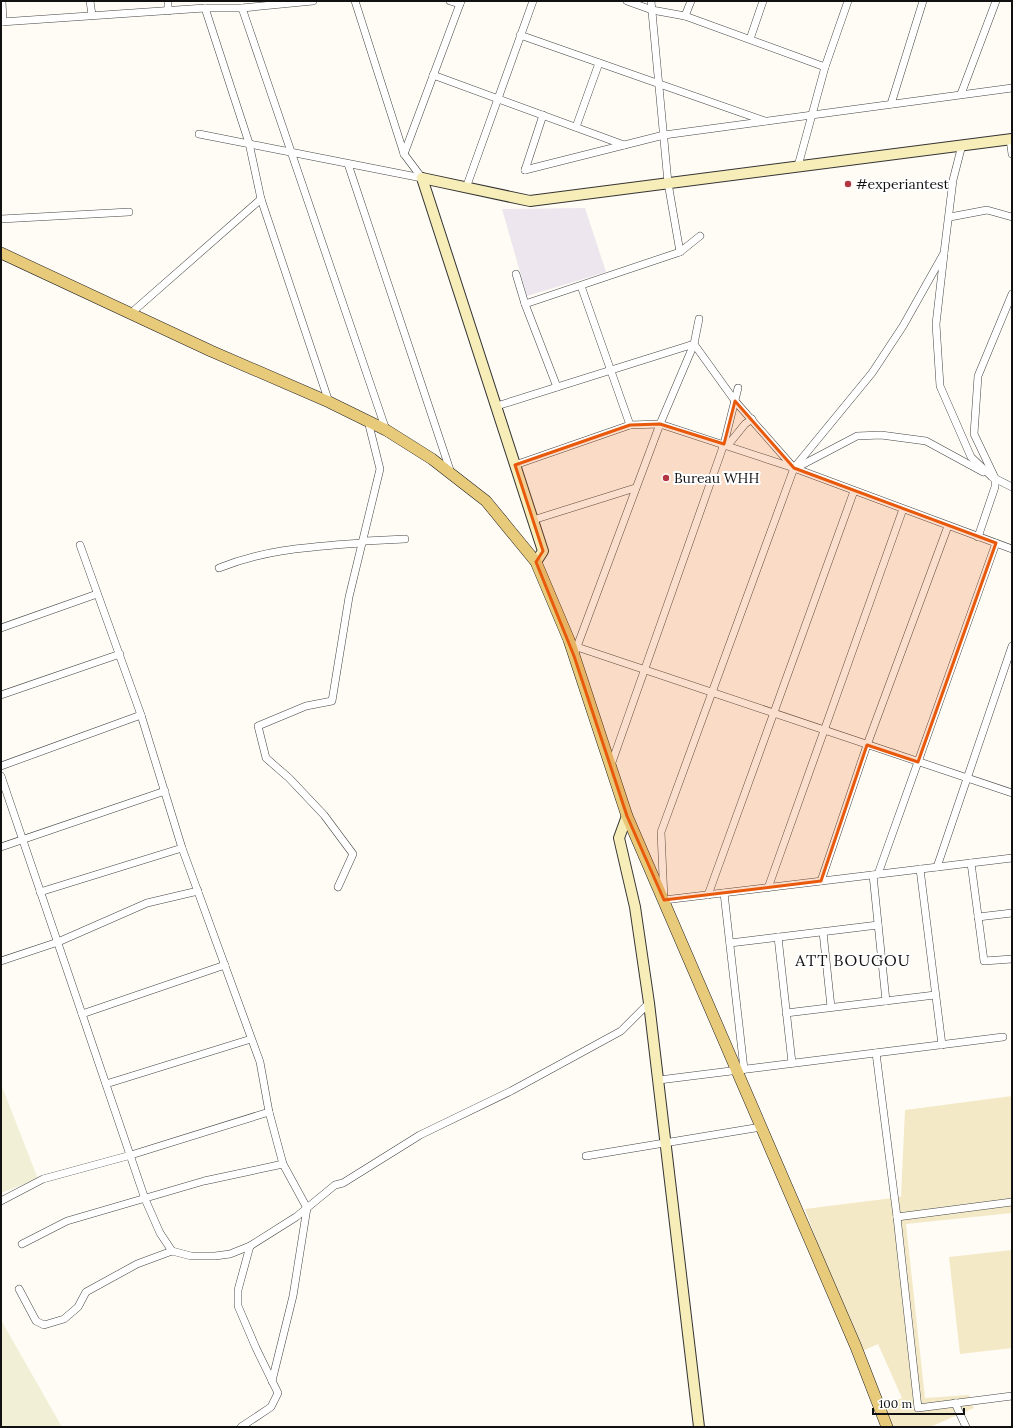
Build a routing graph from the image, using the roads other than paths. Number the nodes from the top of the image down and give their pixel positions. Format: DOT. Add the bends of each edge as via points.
graph roads {
  1 [pos="2,1"];
  2 [pos="90,1"];
  3 [pos="168,1"];
  4 [pos="313,1"];
  5 [pos="355,1"];
  6 [pos="450,1"];
  7 [pos="533,1"];
  8 [pos="627,1"];
  9 [pos="651,1"];
  10 [pos="691,1"];
  11 [pos="763,1"];
  12 [pos="848,1"];
  13 [pos="923,1"];
  14 [pos="996,1"];
  15 [pos="460,3"];
  16 [pos="205,8"];
  17 [pos="242,8"];
  18 [pos="652,10"];
  19 [pos="168,11"];
  20 [pos="92,15"];
  21 [pos="685,16"];
  22 [pos="2,22"];
  23 [pos="520,35"];
  24 [pos="750,39"];
  25 [pos="599,63"];
  26 [pos="825,67"];
  27 [pos="433,75"];
  28 [pos="658,84"];
  29 [pos="1012,88"];
  30 [pos="961,94"];
  31 [pos="498,98"];
  32 [pos="891,104"];
  33 [pos="543,115"];
  34 [pos="812,115"];
  35 [pos="767,122"];
  36 [pos="576,127"];
  37 [pos="199,134"];
  38 [pos="664,135"];
  39 [pos="1011,139"];
  40 [pos="248,143"];
  41 [pos="624,145"];
  42 [pos="962,145"];
  43 [pos="291,153"];
  44 [pos="404,154"];
  45 [pos="1012,154"];
  46 [pos="348,164"];
  47 [pos="798,166"];
  48 [pos="422,178"];
  49 [pos="668,183"];
  50 [pos="466,188"];
  51 [pos="261,199"];
  52 [pos="129,212"];
  53 [pos="950,217"];
  54 [pos="1012,217"];
  55 [pos="1,219"];
  56 [pos="700,236"];
  57 [pos="680,252"];
  58 [pos="1,253"];
  59 [pos="944,253"];
  60 [pos="516,274"];
  61 [pos="580,286"];
  62 [pos="1012,294"];
  63 [pos="525,304"];
  64 [pos="130,314"];
  65 [pos="699,319"];
  66 [pos="694,344"];
  67 [pos="610,371"];
  68 [pos="557,387"];
  69 [pos="738,388"];
  70 [pos="735,401"];
  71 [pos="329,402"];
  72 [pos="497,406"];
  73 [pos="752,419"];
  74 [pos="368,421"];
  75 [pos="660,424"];
  76 [pos="630,425"];
  77 [pos="386,430"];
  78 [pos="726,445"];
  79 [pos="515,465"];
  80 [pos="794,468"];
  81 [pos="451,473"];
  82 [pos="995,478"];
  83 [pos="1012,487"];
  84 [pos="635,488"];
  85 [pos="854,491"];
  86 [pos="903,509"];
  87 [pos="533,520"];
  88 [pos="948,526"];
  89 [pos="978,536"];
  90 [pos="405,539"];
  91 [pos="360,543"];
  92 [pos="996,543"];
  93 [pos="80,545"];
  94 [pos="1012,549"];
  95 [pos="536,562"];
  96 [pos="219,568"];
  97 [pos="97,594"];
  98 [pos="1,628"];
  99 [pos="1012,646"];
  100 [pos="575,652"];
  101 [pos="120,654"];
  102 [pos="644,670"];
  103 [pos="712,693"];
  104 [pos="1,695"];
  105 [pos="775,714"];
  106 [pos="141,716"];
  107 [pos="825,731"];
  108 [pos="867,745"];
  109 [pos="918,762"];
  110 [pos="1,766"];
  111 [pos="610,767"];
  112 [pos="1,776"];
  113 [pos="966,778"];
  114 [pos="165,791"];
  115 [pos="1012,792"];
  116 [pos="626,816"];
  117 [pos="24,839"];
  118 [pos="1,847"];
  119 [pos="182,848"];
  120 [pos="1012,858"];
  121 [pos="971,863"];
  122 [pos="937,867"];
  123 [pos="920,869"];
  124 [pos="875,875"];
  125 [pos="821,881"];
  126 [pos="338,887"];
  127 [pos="768,888"];
  128 [pos="198,891"];
  129 [pos="40,892"];
  130 [pos="724,893"];
  131 [pos="708,895"];
  132 [pos="664,900"];
  133 [pos="1012,913"];
  134 [pos="978,917"];
  135 [pos="878,926"];
  136 [pos="823,932"];
  137 [pos="778,937"];
  138 [pos="58,942"];
  139 [pos="730,943"];
  140 [pos="1012,959"];
  141 [pos="1,961"];
  142 [pos="225,965"];
  143 [pos="935,995"];
  144 [pos="886,1001"];
  145 [pos="650,1003"];
  146 [pos="831,1007"];
  147 [pos="786,1013"];
  148 [pos="82,1014"];
  149 [pos="1003,1037"];
  150 [pos="251,1039"];
  151 [pos="942,1045"];
  152 [pos="876,1053"];
  153 [pos="792,1063"];
  154 [pos="740,1070"];
  155 [pos="659,1080"];
  156 [pos="106,1084"];
  157 [pos="269,1112"];
  158 [pos="761,1127"];
  159 [pos="666,1143"];
  160 [pos="131,1155"];
  161 [pos="586,1156"];
  162 [pos="283,1164"];
  163 [pos="145,1199"];
  164 [pos="1,1201"];
  165 [pos="1012,1202"];
  166 [pos="307,1208"];
  167 [pos="897,1217"];
  168 [pos="22,1244"];
  169 [pos="250,1246"];
  170 [pos="172,1251"];
  171 [pos="19,1289"];
  172 [pos="272,1381"];
  173 [pos="1012,1396"];
  174 [pos="955,1403"];
  175 [pos="242,1427"];
  176 [pos="699,1427"];
  177 [pos="887,1427"];
  178 [pos="966,1427"];
  1 -- 22 [label="street"];
  2 -- 20 [label="street"];
  3 -- 19 [label="street"];
  4 -- 17 [label="street"];
  5 -- 44 [label="street"];
  6 -- 15 [label="street"];
  7 -- 23 [label="street"];
  8 -- 18 [label="street"];
  9 -- 18 [label="street"];
  10 -- 21 [label="street"];
  11 -- 24 [label="street"];
  12 -- 26 [label="street"];
  13 -- 32 [label="street"];
  14 -- 30 [label="street"];
  15 -- 27 [label="street"];
  16 -- 17 [label="street"];
  16 -- 19 [label="street"];
  16 -- 40 [label="street"];
  17 -- 43 [label="street"];
  18 -- 21 [label="street"];
  18 -- 28 [label="street"];
  19 -- 20 [label="street"];
  20 -- 22 [label="street"];
  21 -- 24 [label="street"];
  23 -- 25 [label="street"];
  23 -- 31 [label="street"];
  24 -- 26 [label="street"];
  25 -- 28 [label="street"];
  25 -- 36 [label="street"];
  26 -- 34 [label="street"];
  27 -- 31 [label="street"];
  27 -- 44 [label="street"];
  28 -- 35 [label="street"];
  28 -- 38 [label="street"];
  29 -- 30 [label="street"];
  30 -- 32 [label="street"];
  31 -- 33 [label="street"];
  31 -- 50 [label="street"];
  32 -- 34 [label="street"];
  33 -- 36 [label="street"];
  33 -- 41 [label="street" via="525,170"];
  34 -- 35 [label="street"];
  34 -- 47 [label="street"];
  35 -- 38 [label="street"];
  36 -- 41 [label="street"];
  37 -- 40 [label="street"];
  38 -- 41 [label="street"];
  38 -- 49 [label="street"];
  39 -- 42 [label="street"];
  39 -- 45 [label="street"];
  40 -- 43 [label="street"];
  40 -- 51 [label="street"];
  42 -- 47 [label="street"];
  42 -- 53 [label="street" via="954,180"];
  43 -- 46 [label="street"];
  43 -- 77 [label="street"];
  44 -- 48 [label="street"];
  46 -- 48 [label="street"];
  46 -- 81 [label="street"];
  47 -- 49 [label="street"];
  48 -- 50 [label="street"];
  48 -- 72 [label="street"];
  49 -- 50 [label="street" via="530,201"];
  49 -- 57 [label="street"];
  51 -- 64 [label="street"];
  51 -- 71 [label="street"];
  52 -- 55 [label="street"];
  53 -- 54 [label="street" via="987,210"];
  53 -- 59 [label="street"];
  56 -- 57 [label="street"];
  57 -- 61 [label="street"];
  58 -- 64 [label="main road"];
  59 -- 80 [label="street" via="903,326 872,373"];
  59 -- 82 [label="street" via="936,324 940,386 971,457"];
  60 -- 63 [label="street"];
  61 -- 63 [label="street"];
  61 -- 67 [label="street"];
  62 -- 82 [label="street" via="978,376 974,434"];
  63 -- 68 [label="street"];
  64 -- 71 [label="main road"];
  65 -- 66 [label="street"];
  66 -- 67 [label="street"];
  66 -- 70 [label="street"];
  66 -- 75 [label="street"];
  67 -- 68 [label="street"];
  67 -- 76 [label="street"];
  68 -- 72 [label="street"];
  69 -- 70 [label="street"];
  70 -- 73 [label="street"];
  70 -- 78 [label="street"];
  71 -- 74 [label="main road"];
  72 -- 79 [label="street"];
  73 -- 78 [label="street"];
  73 -- 80 [label="street"];
  74 -- 77 [label="main road"];
  74 -- 91 [label="street" via="380,469"];
  75 -- 76 [label="street"];
  75 -- 78 [label="street"];
  75 -- 84 [label="street"];
  76 -- 79 [label="street"];
  77 -- 81 [label="main road"];
  78 -- 80 [label="street"];
  78 -- 102 [label="street"];
  79 -- 87 [label="street"];
  80 -- 82 [label="street" via="857,436 881,435 926,441"];
  80 -- 85 [label="street"];
  80 -- 103 [label="street"];
  81 -- 95 [label="main road" via="486,500"];
  82 -- 83 [label="street"];
  82 -- 89 [label="street"];
  84 -- 87 [label="street"];
  84 -- 100 [label="street"];
  85 -- 86 [label="street"];
  85 -- 105 [label="street"];
  86 -- 88 [label="street"];
  86 -- 107 [label="street"];
  87 -- 95 [label="street" via="543,551"];
  88 -- 89 [label="street"];
  88 -- 108 [label="street"];
  89 -- 92 [label="street"];
  90 -- 91 [label="street"];
  91 -- 96 [label="street" via="290,548 242,558"];
  91 -- 126 [label="street" via="332,701 306,706 258,726 266,758 324,815 353,854"];
  92 -- 94 [label="street"];
  92 -- 109 [label="street"];
  93 -- 97 [label="street"];
  95 -- 100 [label="main road"];
  97 -- 98 [label="street"];
  97 -- 101 [label="street"];
  99 -- 113 [label="street"];
  100 -- 102 [label="street"];
  100 -- 111 [label="main road"];
  101 -- 104 [label="street"];
  101 -- 106 [label="street"];
  102 -- 103 [label="street"];
  102 -- 111 [label="street"];
  103 -- 105 [label="street"];
  103 -- 132 [label="street" via="661,832"];
  105 -- 107 [label="street"];
  105 -- 131 [label="street"];
  106 -- 110 [label="street"];
  106 -- 114 [label="street"];
  107 -- 108 [label="street"];
  107 -- 127 [label="street"];
  108 -- 109 [label="street"];
  108 -- 125 [label="street"];
  109 -- 113 [label="street"];
  109 -- 124 [label="street"];
  111 -- 116 [label="main road"];
  112 -- 117 [label="street"];
  113 -- 115 [label="street"];
  113 -- 122 [label="street"];
  114 -- 117 [label="street"];
  114 -- 119 [label="street"];
  116 -- 132 [label="main road"];
  116 -- 145 [label="street" via="619,838 635,907"];
  117 -- 118 [label="street"];
  117 -- 129 [label="street"];
  119 -- 128 [label="street"];
  119 -- 129 [label="street"];
  120 -- 121 [label="street"];
  121 -- 122 [label="street"];
  121 -- 134 [label="street"];
  122 -- 123 [label="street"];
  123 -- 124 [label="street"];
  123 -- 143 [label="street"];
  124 -- 125 [label="street"];
  124 -- 135 [label="street"];
  125 -- 127 [label="street"];
  127 -- 130 [label="street"];
  128 -- 138 [label="street" via="147,903"];
  128 -- 142 [label="street"];
  129 -- 138 [label="street"];
  130 -- 131 [label="street"];
  130 -- 139 [label="street"];
  131 -- 132 [label="street"];
  132 -- 154 [label="main road"];
  133 -- 134 [label="street"];
  134 -- 140 [label="street" via="984,961"];
  135 -- 136 [label="street"];
  135 -- 144 [label="street"];
  136 -- 137 [label="street"];
  136 -- 146 [label="street"];
  137 -- 139 [label="street"];
  137 -- 147 [label="street"];
  138 -- 141 [label="street"];
  138 -- 148 [label="street"];
  139 -- 154 [label="street"];
  142 -- 148 [label="street"];
  142 -- 150 [label="street"];
  143 -- 144 [label="street"];
  143 -- 151 [label="street"];
  144 -- 146 [label="street"];
  145 -- 155 [label="street"];
  145 -- 166 [label="street" via="621,1031 512,1091 420,1135 343,1183 335,1185"];
  146 -- 147 [label="street"];
  147 -- 153 [label="street"];
  148 -- 156 [label="street"];
  149 -- 151 [label="street"];
  150 -- 156 [label="street"];
  150 -- 157 [label="street" via="260,1062"];
  151 -- 152 [label="street"];
  152 -- 153 [label="street"];
  152 -- 167 [label="street"];
  153 -- 154 [label="street"];
  154 -- 155 [label="street"];
  154 -- 158 [label="main road"];
  155 -- 159 [label="street"];
  156 -- 160 [label="street"];
  157 -- 160 [label="street"];
  157 -- 162 [label="street"];
  158 -- 159 [label="street"];
  158 -- 177 [label="main road" via="856,1347"];
  159 -- 161 [label="street"];
  159 -- 176 [label="street"];
  160 -- 163 [label="street"];
  160 -- 164 [label="street" via="43,1179"];
  162 -- 163 [label="street" via="204,1181"];
  162 -- 166 [label="street"];
  163 -- 168 [label="street" via="68,1221"];
  163 -- 170 [label="street" via="160,1233"];
  165 -- 167 [label="street"];
  166 -- 169 [label="street"];
  166 -- 172 [label="street" via="293,1296"];
  167 -- 174 [label="street" via="918,1408"];
  169 -- 170 [label="street" via="230,1254 215,1256 191,1256"];
  169 -- 172 [label="street" via="238,1290 238,1306"];
  170 -- 171 [label="street" via="137,1264 86,1292 78,1307 64,1319 44,1326 36,1321"];
  172 -- 175 [label="street" via="278,1393 271,1407"];
  173 -- 174 [label="street"];
  174 -- 178 [label="street"];
}
